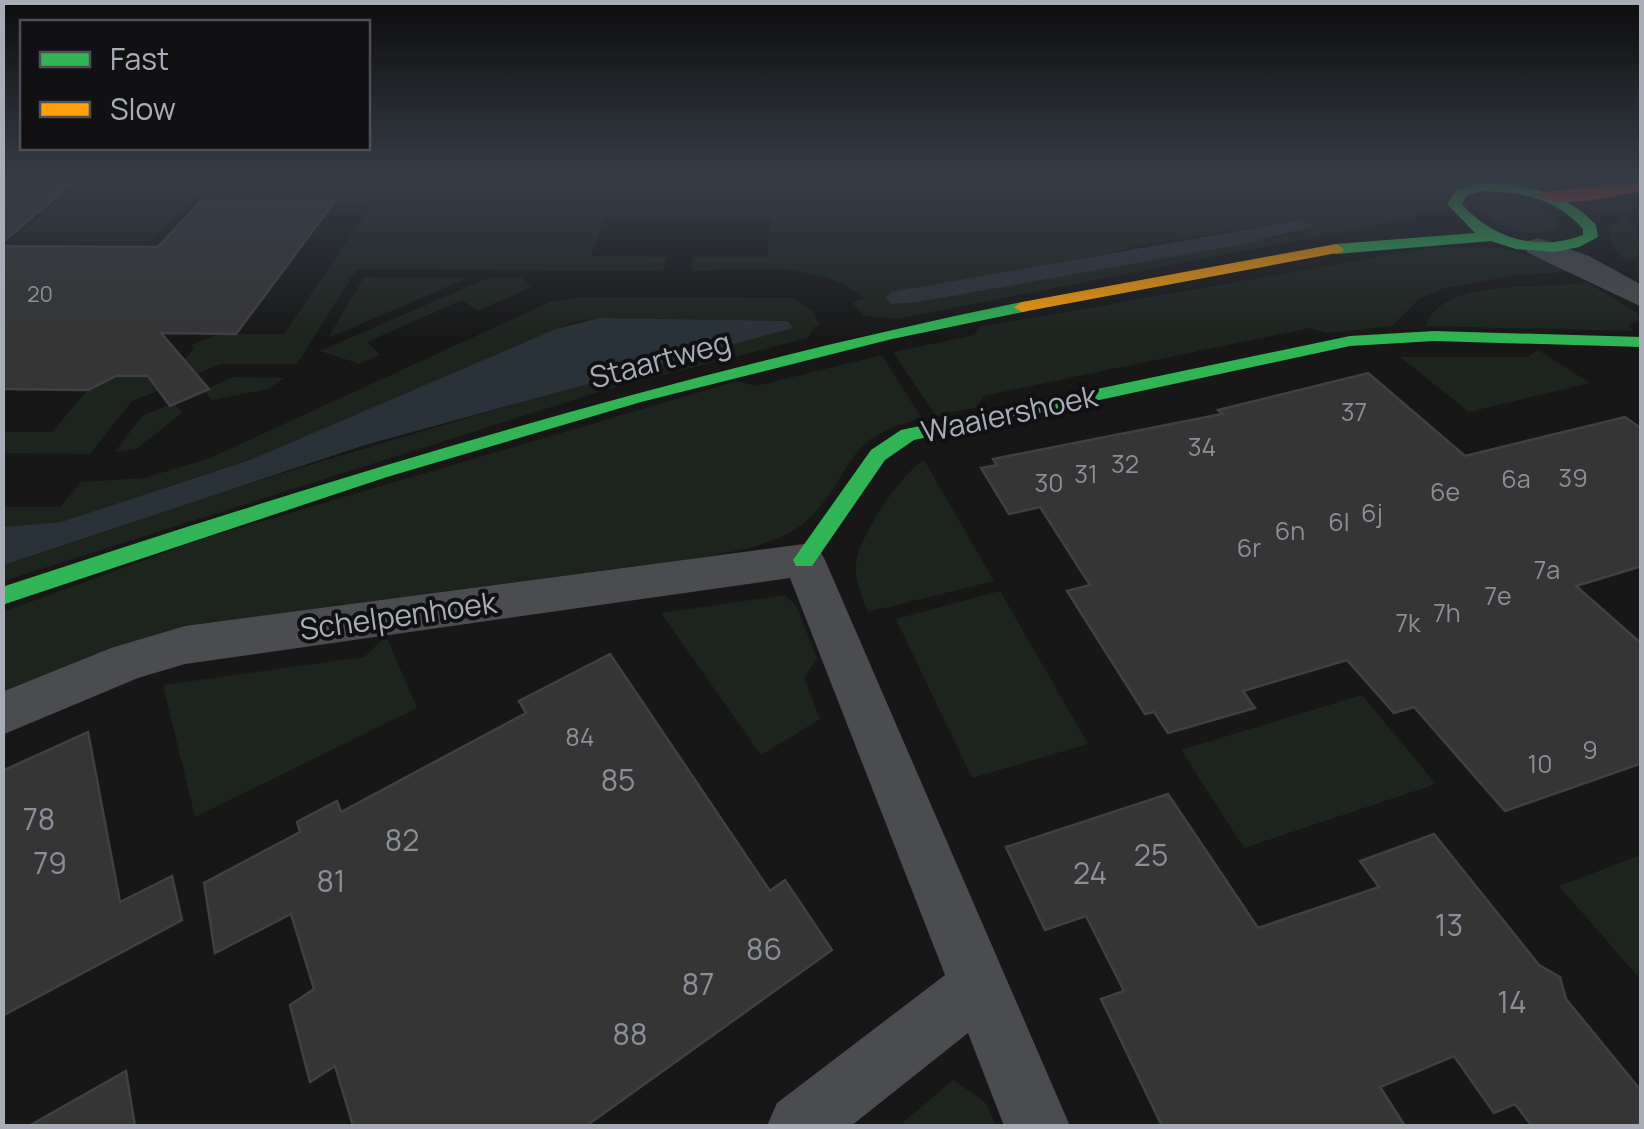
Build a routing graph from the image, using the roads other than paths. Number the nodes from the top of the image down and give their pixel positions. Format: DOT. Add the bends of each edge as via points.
graph roads {
  1 [pos="1380,233"];
  2 [pos="1487,233"];
  3 [pos="1586,233"];
  4 [pos="1592,233"];
  5 [pos="1494,236"];
  6 [pos="1350,246"];
  7 [pos="1538,247"];
  8 [pos="1632,274"];
  9 [pos="1642,298"];
  10 [pos="1642,342"];
  11 [pos="804,560"];
  12 [pos="2,596"];
  13 [pos="2,714"];
  14 [pos="979,986"];
  15 [pos="800,1126"];
  16 [pos="1037,1126"];
  1 -- 6 [label="main road, Staartweg"];
  2 -- 5 [label="main road"];
  3 -- 7 [label="main road" via="1571,246"];
  4 -- 8 [label="street"];
  5 -- 6 [label="main road, Staartweg"];
  5 -- 7 [label="main road"];
  6 -- 12 [label="main road, Staartweg" via="794,354 399,465"];
  7 -- 9 [label="street"];
  10 -- 11 [label="main road, Waaiershoek" via="1359,340 908,435 878,455"];
  11 -- 13 [label="street, Schelpenhoek" via="186,644"];
  11 -- 14 [label="street"];
  14 -- 15 [label="street"];
  14 -- 16 [label="street"];
}
